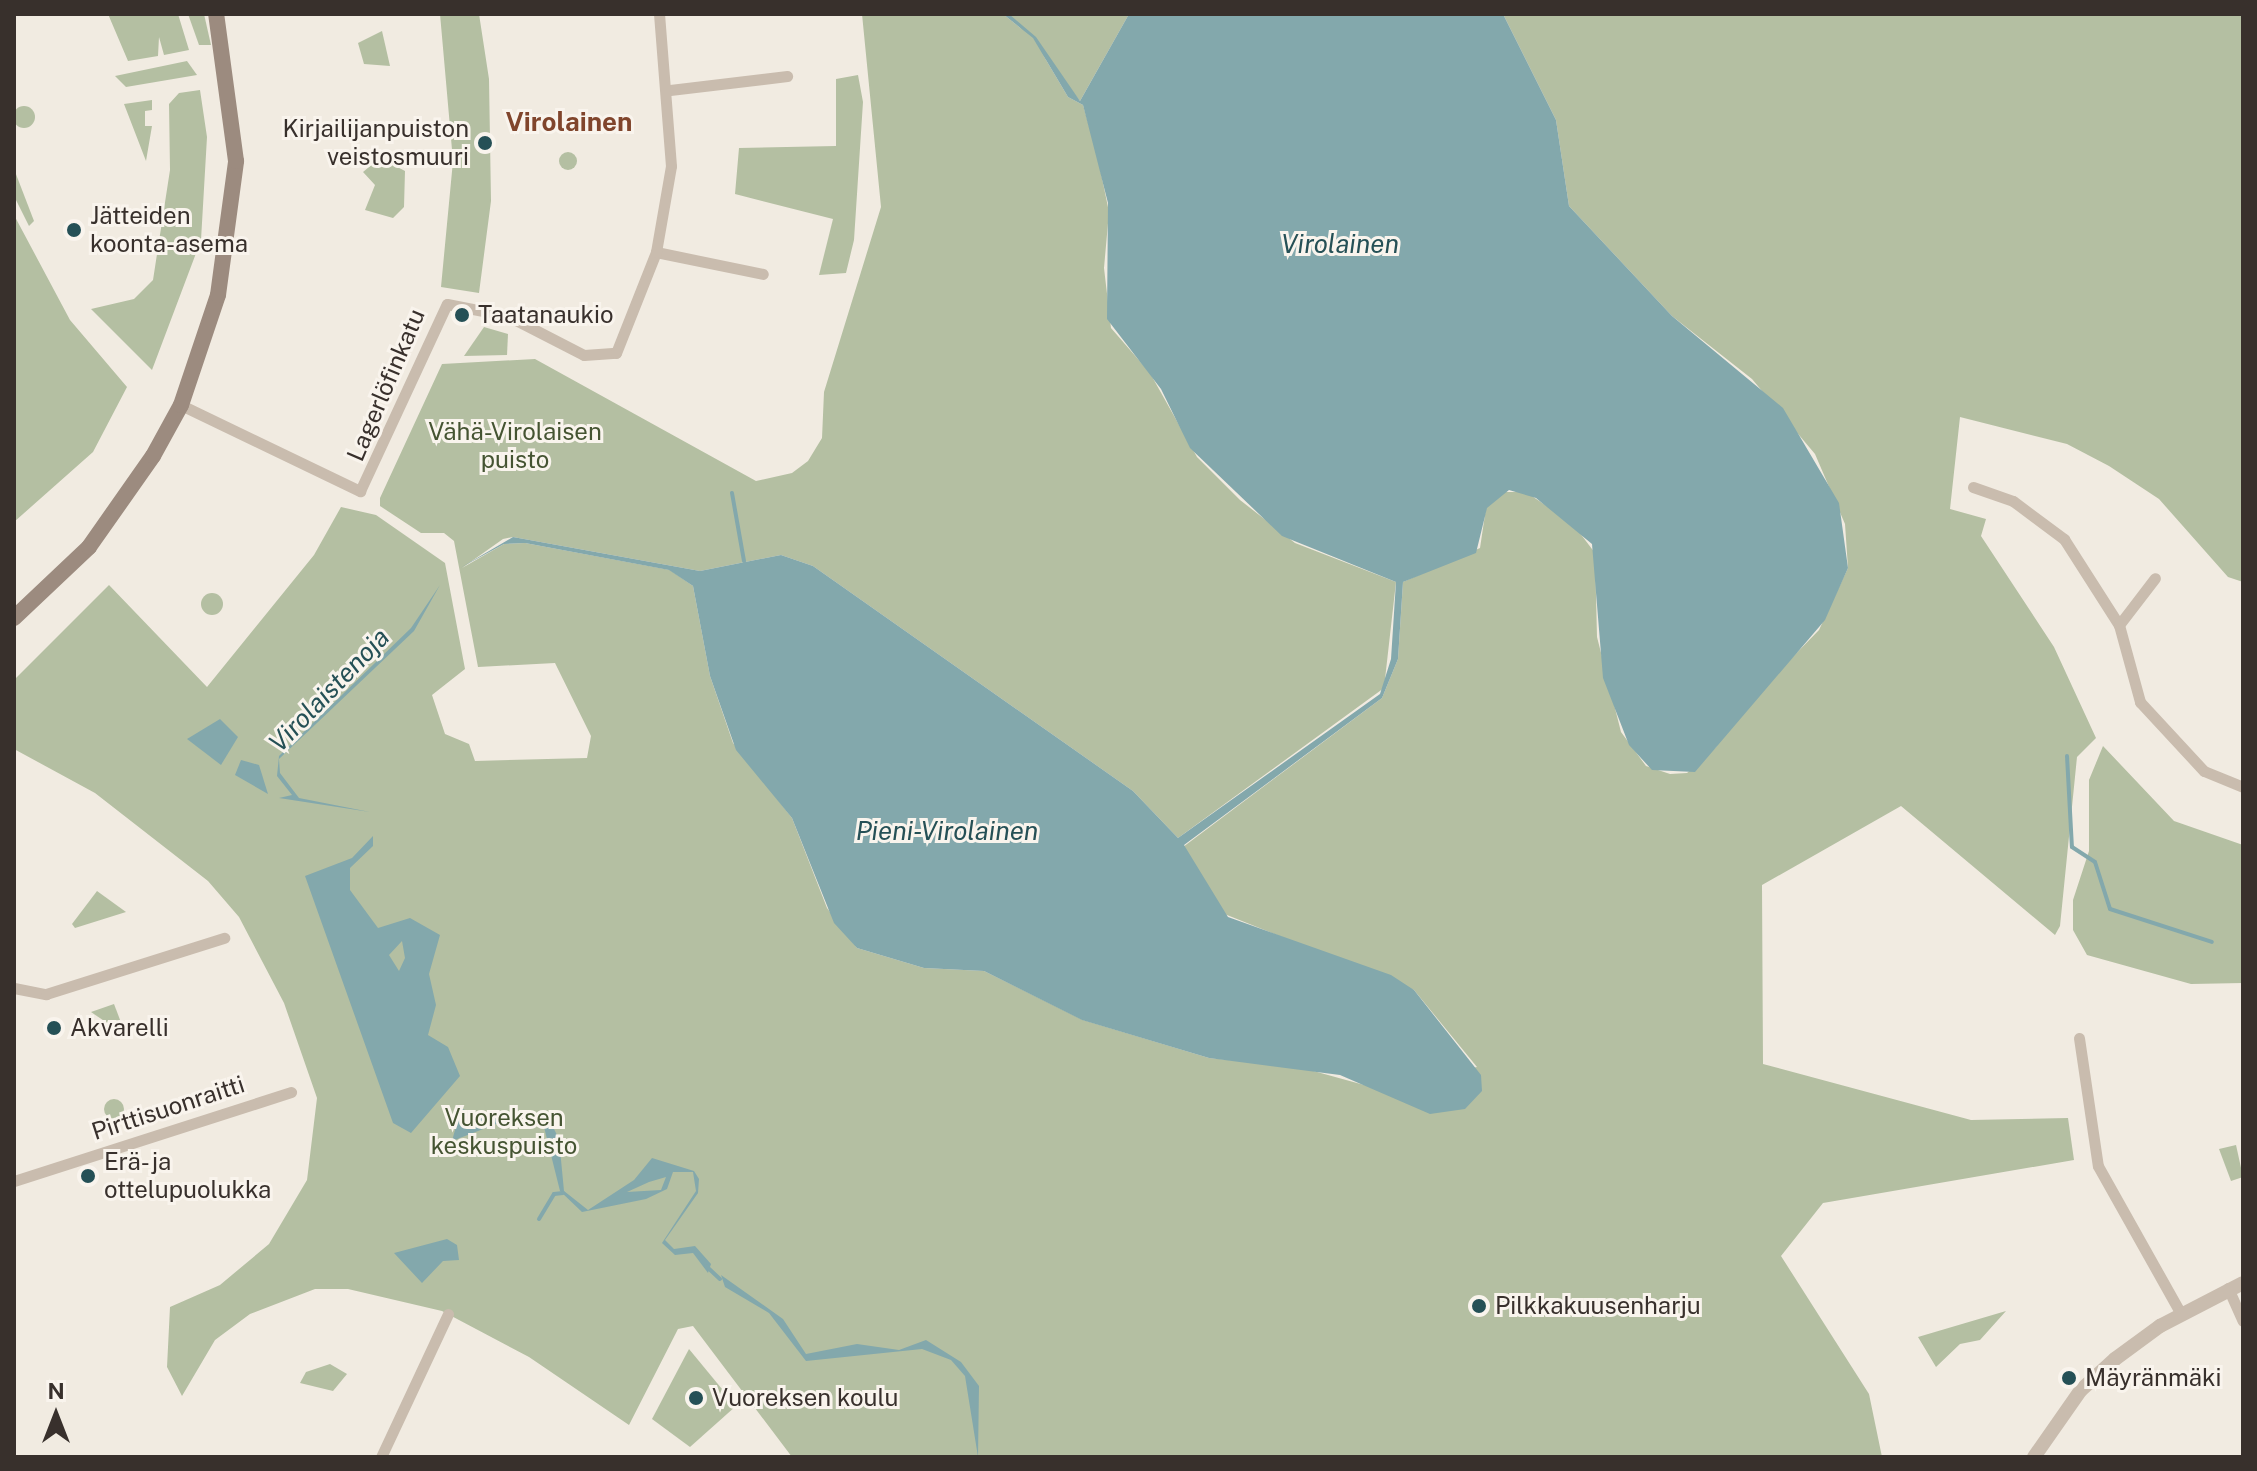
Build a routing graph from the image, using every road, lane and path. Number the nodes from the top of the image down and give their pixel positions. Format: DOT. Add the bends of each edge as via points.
graph roads {
  1 [pos="216,14"];
  2 [pos="659,14"];
  3 [pos="787,76"];
  4 [pos="670,90"];
  5 [pos="656,252"];
  6 [pos="763,274"];
  7 [pos="181,405"];
  8 [pos="1973,487"];
  9 [pos="2155,578"];
  10 [pos="14,618"];
  11 [pos="2119,625"];
  12 [pos="2243,787"];
  13 [pos="224,938"];
  14 [pos="15,988"];
  15 [pos="2079,1038"];
  16 [pos="291,1092"];
  17 [pos="14,1181"];
  18 [pos="2243,1283"];
  19 [pos="2228,1288"];
  20 [pos="448,1314"];
  21 [pos="2181,1314"];
  22 [pos="2243,1321"];
  23 [pos="381,1457"];
  24 [pos="2034,1457"];
  1 -- 7 [label="main road" via="236,179 218,295"];
  2 -- 4 [label="street"];
  3 -- 4 [label="street"];
  4 -- 5 [label="street" via="671,166"];
  5 -- 6 [label="street"];
  5 -- 7 [label="street, Lagerlöfinkatu" via="609,358 584,355 508,316 464,304 443,309 400,417 360,491"];
  7 -- 10 [label="main road" via="129,492"];
  8 -- 11 [label="street" via="2013,501 2064,539"];
  9 -- 11 [label="street"];
  11 -- 12 [label="street" via="2140,702 2204,771"];
  13 -- 14 [label="street" via="46,994"];
  15 -- 21 [label="street" via="2098,1166"];
  16 -- 17 [label="street, Pirttisuonraitti"];
  18 -- 19 [label="street"];
  19 -- 21 [label="street"];
  19 -- 22 [label="street"];
  20 -- 23 [label="street"];
  21 -- 24 [label="street" via="2081,1390"];
}
